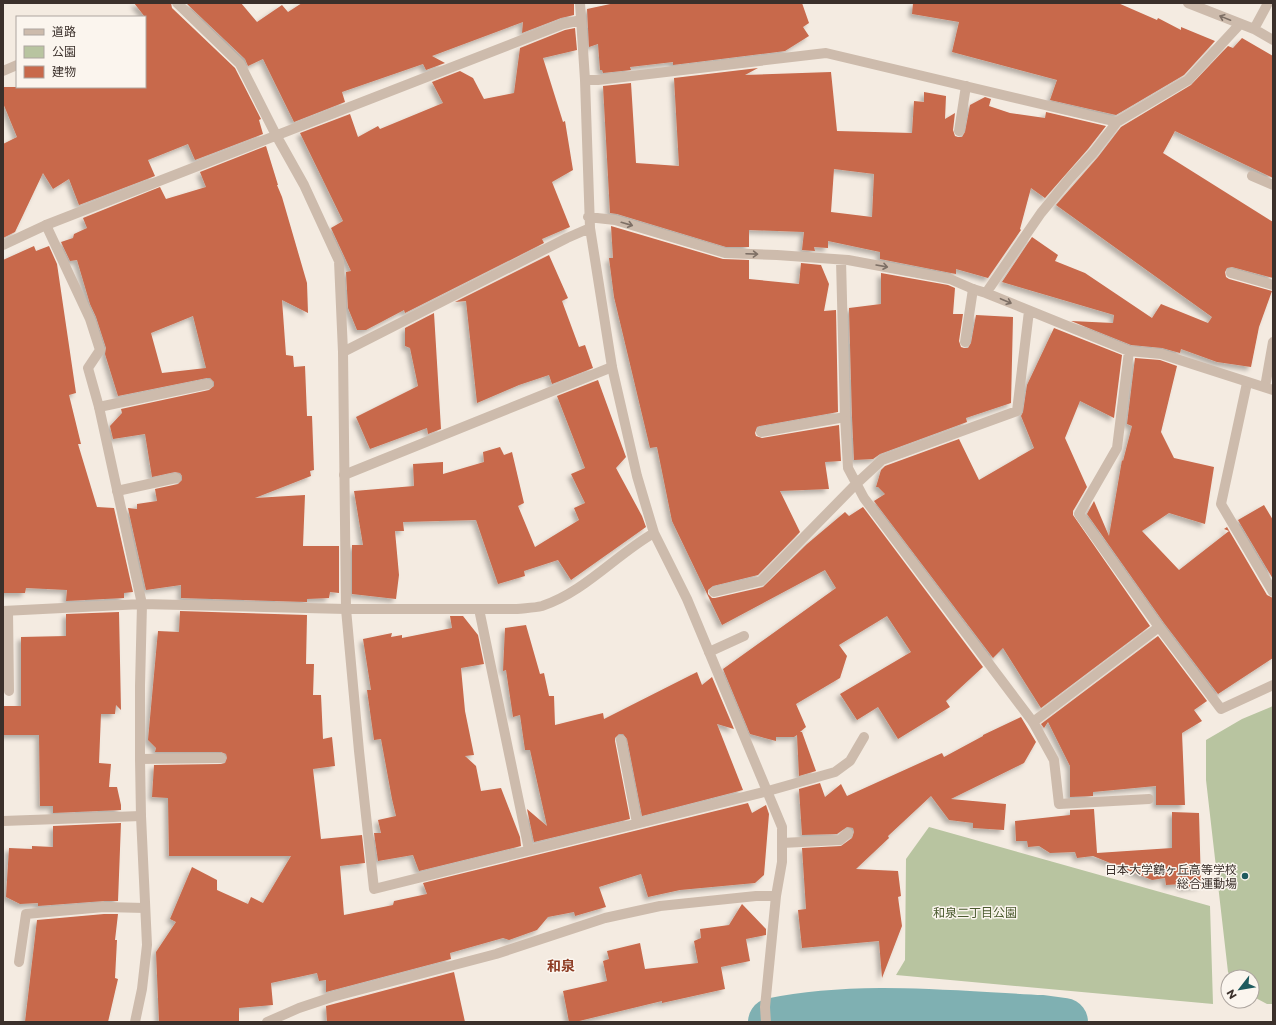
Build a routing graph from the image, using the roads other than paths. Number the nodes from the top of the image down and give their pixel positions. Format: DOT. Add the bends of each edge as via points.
graph roads {
  1 [pos="177,3"];
  2 [pos="580,3"];
  3 [pos="1188,3"];
  4 [pos="1268,3"];
  5 [pos="580,20"];
  6 [pos="1240,24"];
  7 [pos="1254,30"];
  8 [pos="1273,40"];
  9 [pos="16,65"];
  10 [pos="3,71"];
  11 [pos="586,80"];
  12 [pos="966,86"];
  13 [pos="1117,122"];
  14 [pos="959,131"];
  15 [pos="276,135"];
  16 [pos="1252,176"];
  17 [pos="1273,185"];
  18 [pos="588,217"];
  19 [pos="46,225"];
  20 [pos="590,228"];
  21 [pos="3,245"];
  22 [pos="841,260"];
  23 [pos="1231,273"];
  24 [pos="1273,285"];
  25 [pos="972,289"];
  26 [pos="986,293"];
  27 [pos="1029,311"];
  28 [pos="965,342"];
  29 [pos="1273,342"];
  30 [pos="1129,351"];
  31 [pos="343,352"];
  32 [pos="612,367"];
  33 [pos="1247,382"];
  34 [pos="208,384"];
  35 [pos="1269,389"];
  36 [pos="99,407"];
  37 [pos="845,417"];
  38 [pos="761,432"];
  39 [pos="344,475"];
  40 [pos="176,478"];
  41 [pos="856,484"];
  42 [pos="117,491"];
  43 [pos="654,533"];
  44 [pos="714,592"];
  45 [pos="1273,592"];
  46 [pos="142,604"];
  47 [pos="346,609"];
  48 [pos="479,609"];
  49 [pos="6,611"];
  50 [pos="1159,627"];
  51 [pos="744,636"];
  52 [pos="709,652"];
  53 [pos="1273,685"];
  54 [pos="9,691"];
  55 [pos="1032,722"];
  56 [pos="864,737"];
  57 [pos="621,740"];
  58 [pos="221,758"];
  59 [pos="140,759"];
  60 [pos="768,791"];
  61 [pos="1149,799"];
  62 [pos="141,816"];
  63 [pos="3,821"];
  64 [pos="638,824"];
  65 [pos="848,833"];
  66 [pos="782,844"];
  67 [pos="529,850"];
  68 [pos="776,896"];
  69 [pos="145,908"];
  70 [pos="19,962"];
  71 [pos="136,1022"];
  72 [pos="266,1022"];
  73 [pos="766,1022"];
  1 -- 15 [label="street" via="240,64"];
  2 -- 5 [label="street"];
  6 -- 3 [label="street, one-way"];
  4 -- 7 [label="street"];
  5 -- 11 [label="street"];
  5 -- 15 [label="street" via="563,24"];
  6 -- 7 [label="street"];
  6 -- 13 [label="street" via="1188,80"];
  7 -- 8 [label="street"];
  9 -- 10 [label="street"];
  11 -- 12 [label="street" via="826,53"];
  11 -- 18 [label="street"];
  12 -- 13 [label="street"];
  12 -- 14 [label="street"];
  13 -- 26 [label="street" via="1041,214"];
  15 -- 19 [label="street"];
  15 -- 31 [label="street" via="304,184 339,261"];
  16 -- 17 [label="street"];
  18 -- 20 [label="street"];
  18 -- 22 [label="street, one-way" via="615,220 725,253"];
  19 -- 21 [label="street"];
  19 -- 36 [label="street" via="90,319 100,350 88,368"];
  20 -- 31 [label="street"];
  20 -- 32 [label="street"];
  22 -- 25 [label="street, one-way" via="950,279"];
  22 -- 37 [label="street"];
  23 -- 24 [label="street"];
  25 -- 26 [label="street"];
  25 -- 28 [label="street"];
  26 -- 27 [label="street, one-way"];
  27 -- 30 [label="street"];
  27 -- 41 [label="street" via="1016,411 882,460"];
  29 -- 35 [label="street"];
  30 -- 33 [label="street" via="1161,354"];
  30 -- 50 [label="street" via="1117,448 1079,514"];
  31 -- 39 [label="street"];
  32 -- 39 [label="street"];
  32 -- 43 [label="street" via="637,476"];
  33 -- 35 [label="street"];
  33 -- 45 [label="street" via="1221,504"];
  34 -- 36 [label="street"];
  36 -- 42 [label="street"];
  37 -- 38 [label="street"];
  37 -- 41 [label="street" via="848,468"];
  39 -- 47 [label="street"];
  40 -- 42 [label="street"];
  41 -- 44 [label="street" via="761,581"];
  41 -- 55 [label="street"];
  42 -- 46 [label="street"];
  43 -- 48 [label="street" via="562,598 541,606"];
  43 -- 52 [label="street" via="687,599"];
  46 -- 47 [label="street"];
  46 -- 49 [label="street"];
  46 -- 59 [label="street"];
  47 -- 48 [label="street"];
  47 -- 67 [label="street" via="374,889"];
  48 -- 67 [label="street"];
  49 -- 54 [label="street"];
  50 -- 53 [label="street" via="1220,710"];
  50 -- 55 [label="street"];
  51 -- 52 [label="street"];
  52 -- 60 [label="street"];
  55 -- 61 [label="street" via="1054,760 1059,804"];
  56 -- 60 [label="street" via="850,762 835,772"];
  57 -- 64 [label="street"];
  58 -- 59 [label="street"];
  59 -- 62 [label="street"];
  60 -- 64 [label="street"];
  60 -- 66 [label="street" via="782,827"];
  62 -- 63 [label="street"];
  62 -- 69 [label="street"];
  64 -- 67 [label="street"];
  65 -- 66 [label="street" via="840,840"];
  66 -- 68 [label="street" via="782,862"];
  68 -- 72 [label="street" via="660,906 605,918 496,954 332,997"];
  68 -- 73 [label="street" via="765,1007"];
  69 -- 70 [label="street" via="104,907 26,914"];
  69 -- 71 [label="street" via="147,945"];
}
